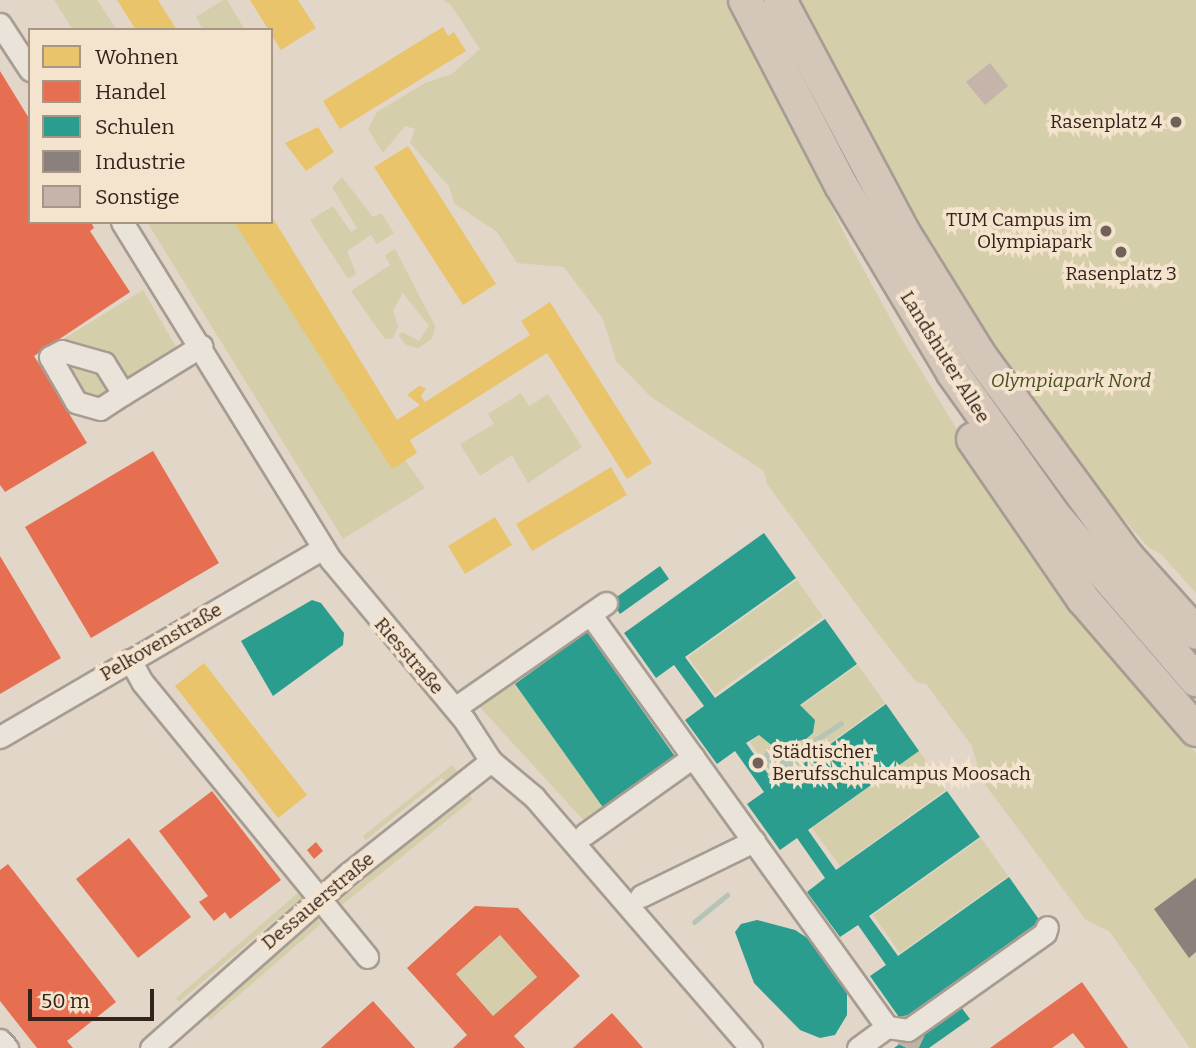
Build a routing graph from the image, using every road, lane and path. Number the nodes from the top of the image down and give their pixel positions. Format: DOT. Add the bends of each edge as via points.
graph roads {
  1 [pos="745,0"];
  2 [pos="780,0"];
  3 [pos="0,24"];
  4 [pos="28,67"];
  5 [pos="123,224"];
  6 [pos="925,327"];
  7 [pos="201,346"];
  8 [pos="123,394"];
  9 [pos="323,548"];
  10 [pos="1196,633"];
  11 [pos="130,660"];
  12 [pos="1196,680"];
  13 [pos="455,708"];
  14 [pos="1196,730"];
  15 [pos="0,737"];
  16 [pos="694,757"];
  17 [pos="491,761"];
  18 [pos="585,834"];
  19 [pos="754,841"];
  20 [pos="641,896"];
  21 [pos="318,901"];
  22 [pos="1047,927"];
  23 [pos="367,957"];
  24 [pos="887,1027"];
  25 [pos="0,1040"];
  26 [pos="7,1048"];
  27 [pos="151,1048"];
  28 [pos="751,1048"];
  29 [pos="858,1048"];
  1 -- 6 [label="highway, Landshuter Allee" via="835,174"];
  2 -- 10 [label="highway, Landshuter Allee" via="904,233 979,354 1128,556"];
  3 -- 4 [label="street"];
  5 -- 7 [label="street, Riesstraße"];
  6 -- 12 [label="highway, Landshuter Allee" via="1054,515"];
  6 -- 14 [label="highway" via="937,382 1029,525 1133,660"];
  7 -- 8 [label="street"];
  7 -- 9 [label="street, Riesstraße"];
  9 -- 11 [label="street, Pelkovenstraße"];
  9 -- 13 [label="street, Riesstraße" via="404,653"];
  11 -- 15 [label="street, Pelkovenstraße"];
  11 -- 21 [label="street" via="143,683"];
  13 -- 16 [label="street" via="598,608"];
  13 -- 17 [label="street, Riesstraße"];
  16 -- 18 [label="street"];
  16 -- 19 [label="street"];
  17 -- 21 [label="street, Dessauerstraße"];
  17 -- 28 [label="street, Riesstraße" via="534,797"];
  19 -- 20 [label="street"];
  19 -- 24 [label="street"];
  21 -- 23 [label="street"];
  21 -- 27 [label="street, Dessauerstraße"];
  22 -- 24 [label="street" via="1045,933 908,1030"];
  24 -- 29 [label="street"];
  25 -- 26 [label="street"];
}
